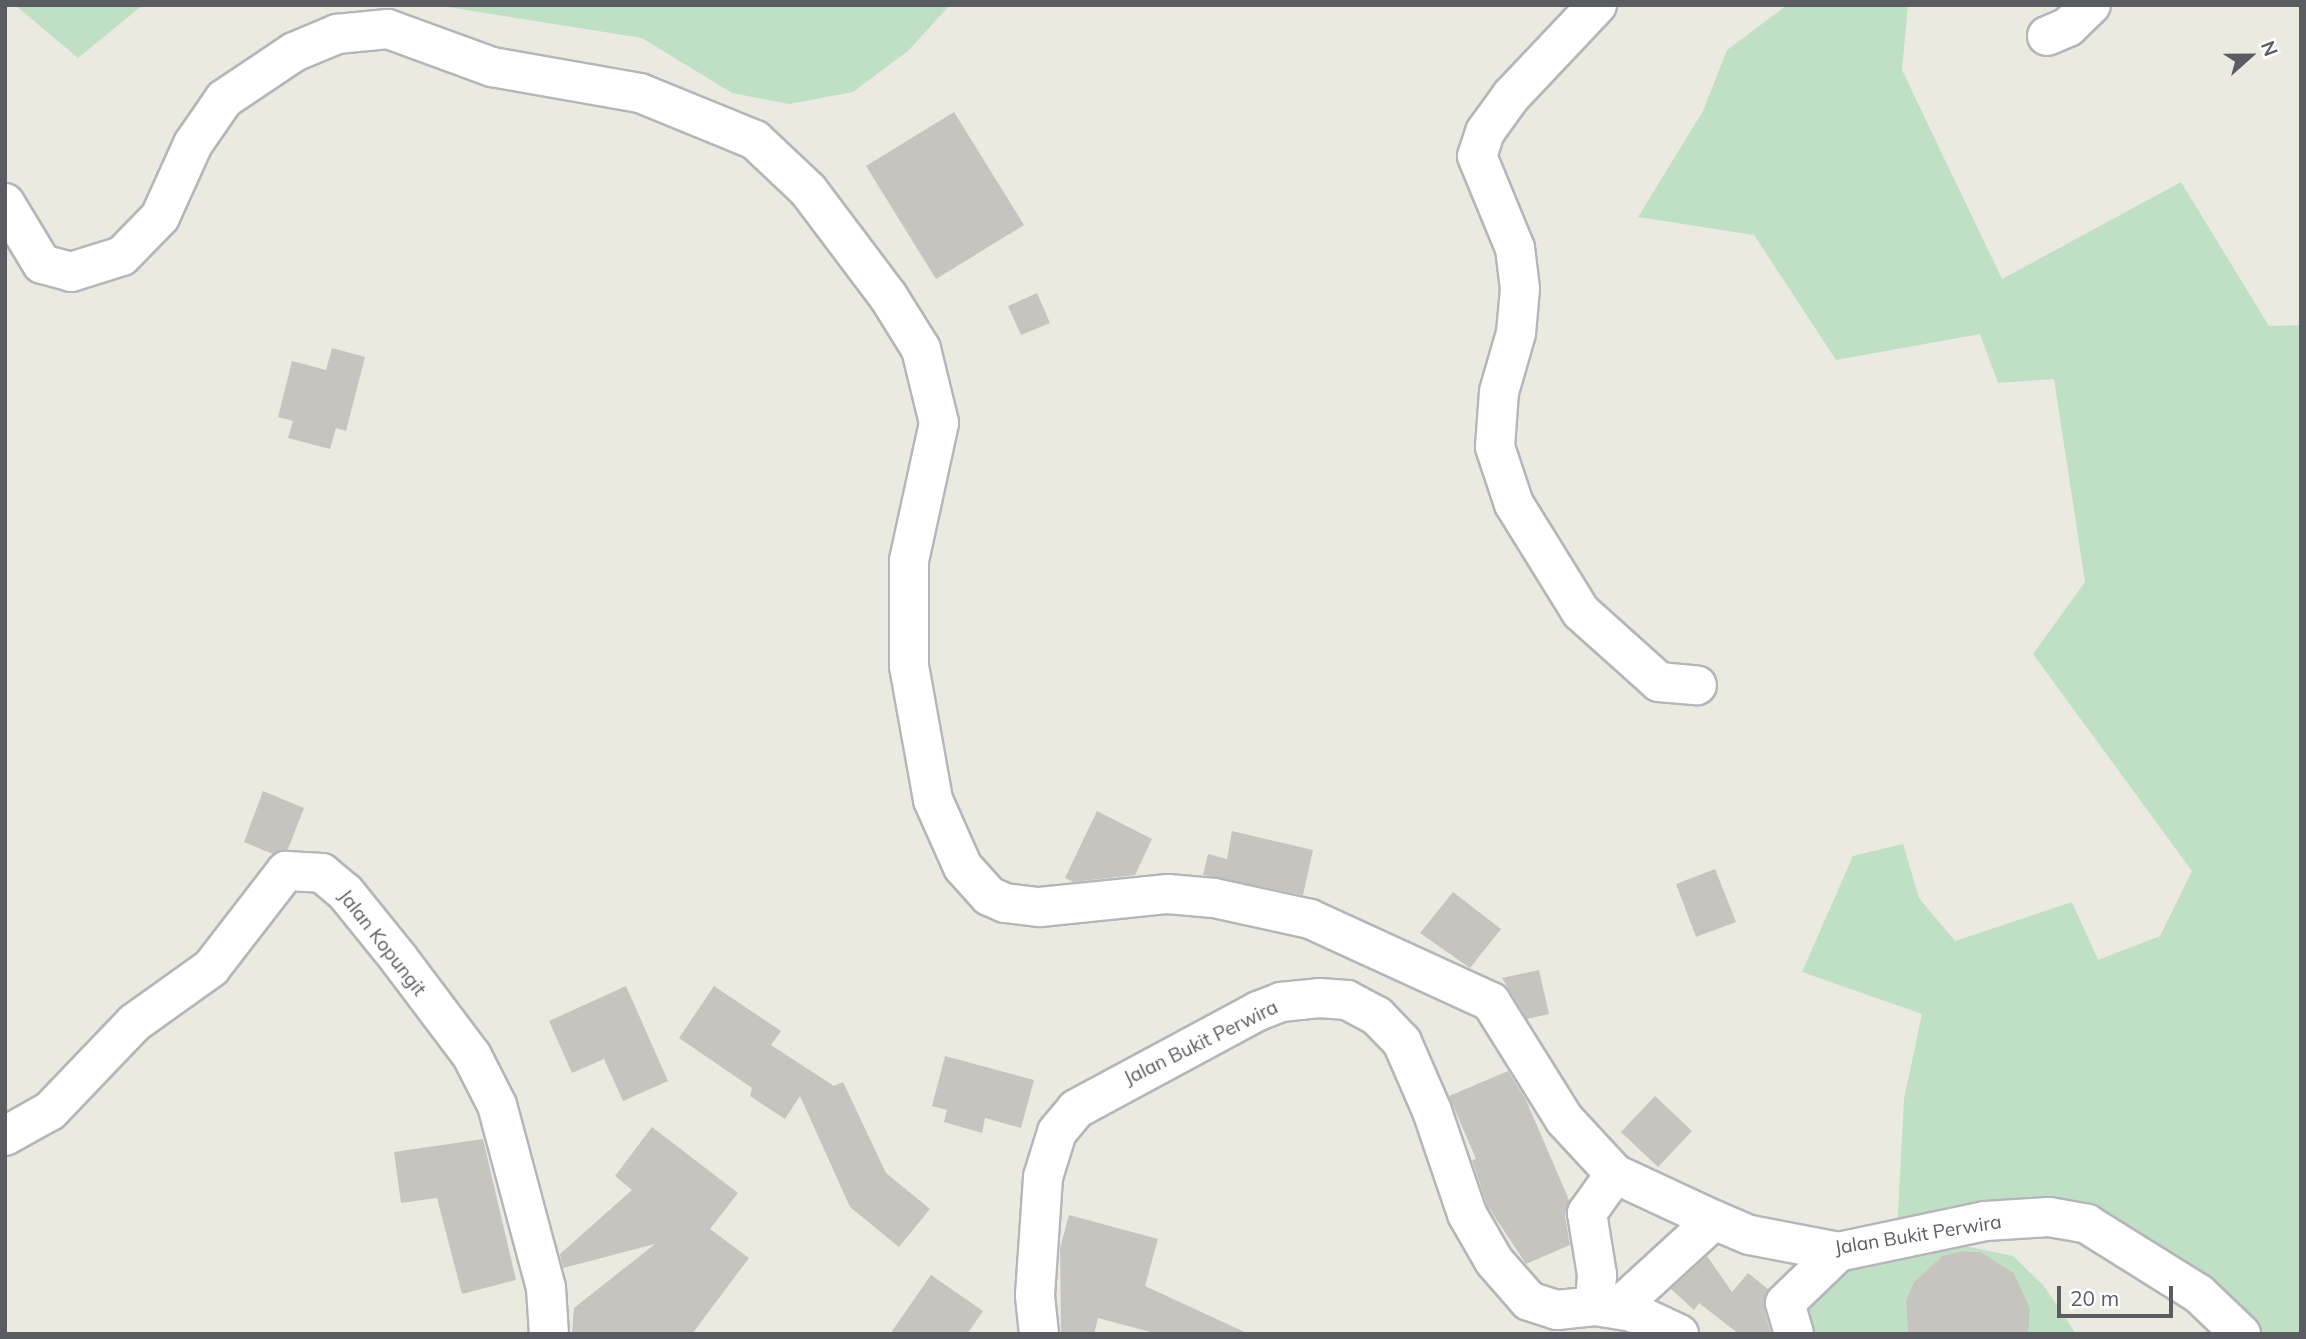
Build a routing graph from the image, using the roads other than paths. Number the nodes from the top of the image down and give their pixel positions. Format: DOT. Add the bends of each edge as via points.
graph roads {
  1 [pos="1597,5"];
  2 [pos="2091,5"];
  3 [pos="2046,36"];
  4 [pos="5,203"];
  5 [pos="1697,685"];
  6 [pos="5,1136"];
  7 [pos="1615,1174"];
  8 [pos="1714,1220"];
  9 [pos="1838,1252"];
  10 [pos="1614,1309"];
  11 [pos="549,1334"];
  12 [pos="1040,1334"];
  13 [pos="1679,1334"];
  14 [pos="1794,1334"];
  15 [pos="2241,1334"];
  1 -- 5 [label="street" via="1511,96 1485,132 1477,156 1515,248 1520,289 1517,333 1499,392 1495,447 1514,504 1581,611 1659,682"];
  2 -- 3 [label="street" via="2068,27"];
  4 -- 7 [label="street" via="42,264 71,272 122,256 160,217 193,144 224,99 294,52 337,34 388,29 492,67 640,93 755,139 808,190 888,296 921,349 939,422 909,561 909,666 933,800 963,867 989,896 1005,903 1040,907 1168,894 1214,898 1310,919 1491,1002 1564,1119"];
  6 -- 11 [label="street, Jalan Kopungit" via="50,1111 134,1023 211,968 286,871 322,873 345,892 400,959 472,1056 497,1105 546,1288"];
  7 -- 8 [label="street, Jalan Bukit Perwira"];
  7 -- 10 [label="street" via="1587,1213 1597,1275"];
  8 -- 9 [label="street, Jalan Bukit Perwira" via="1750,1236"];
  8 -- 10 [label="street"];
  9 -- 14 [label="street" via="1785,1303"];
  9 -- 15 [label="street, Jalan Bukit Perwira" via="1985,1221 2049,1217 2087,1223 2199,1294"];
  10 -- 12 [label="street, Jalan Bukit Perwira" via="1557,1310 1529,1301 1493,1261 1467,1214 1402,1041 1377,1016 1346,1000 1319,998 1281,1002 1258,1011 1076,1109 1057,1132 1043,1177 1035,1295"];
  10 -- 13 [label="street"];
}
